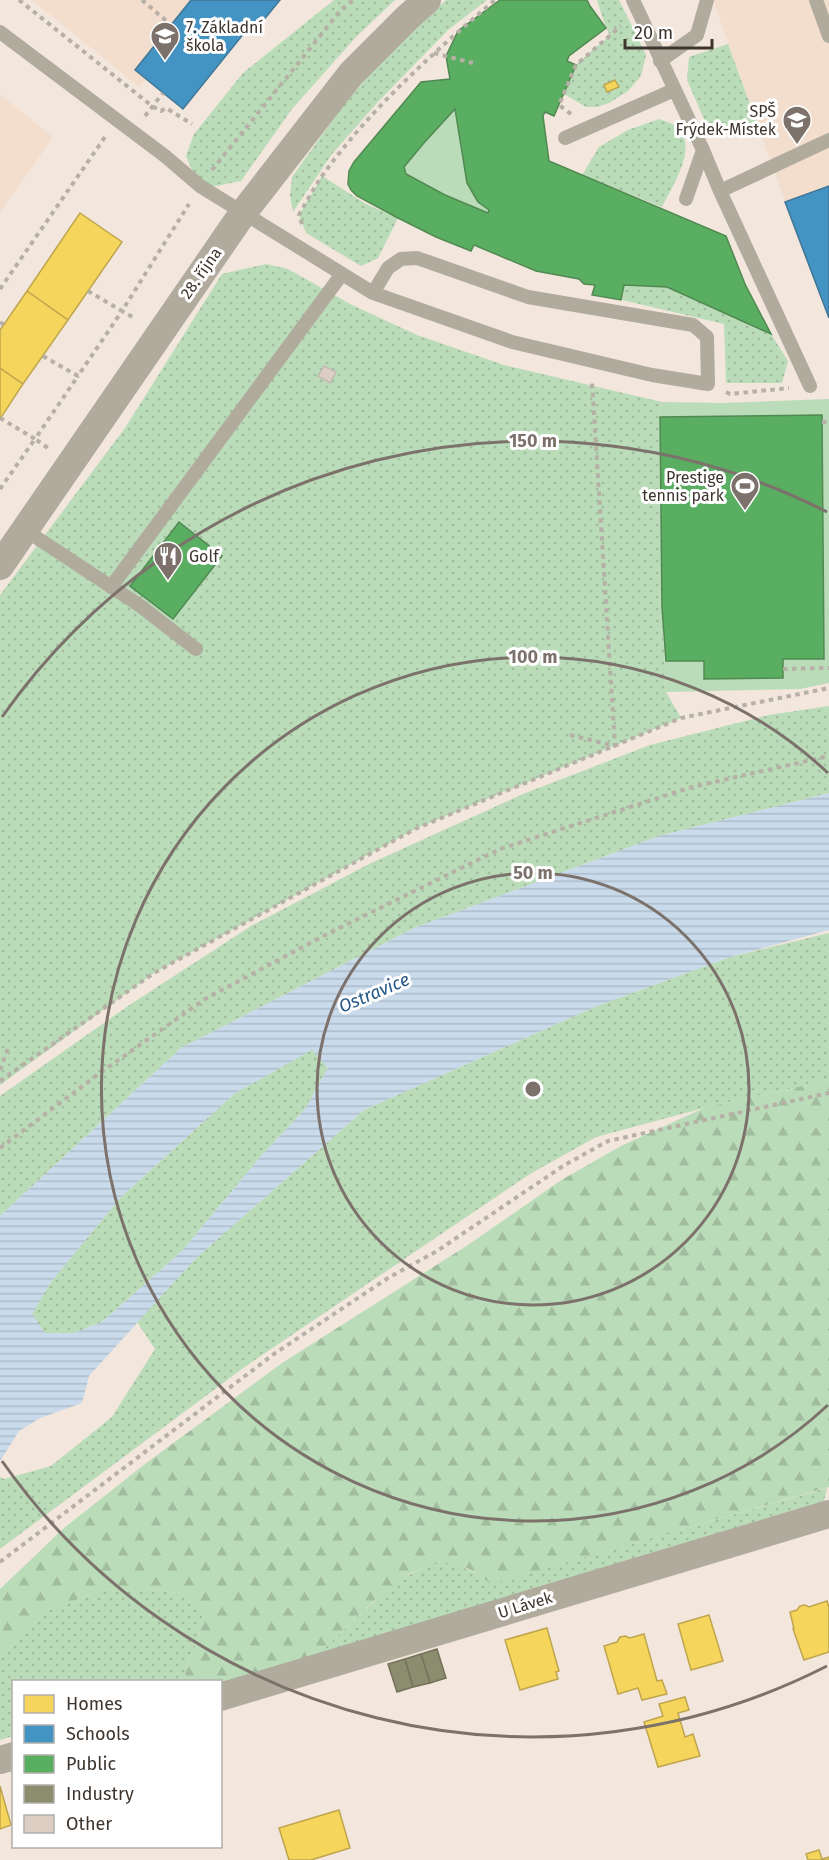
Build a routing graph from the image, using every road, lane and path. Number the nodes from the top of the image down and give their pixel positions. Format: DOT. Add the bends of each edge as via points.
graph roads {
  1 [pos="19,0"];
  2 [pos="142,0"];
  3 [pos="353,0"];
  4 [pos="427,0"];
  5 [pos="495,0"];
  6 [pos="707,0"];
  7 [pos="816,0"];
  8 [pos="635,6"];
  9 [pos="171,25"];
  10 [pos="0,32"];
  11 [pos="829,36"];
  12 [pos="433,53"];
  13 [pos="660,61"];
  14 [pos="472,63"];
  15 [pos="674,90"];
  16 [pos="163,93"];
  17 [pos="155,102"];
  18 [pos="566,109"];
  19 [pos="117,119"];
  20 [pos="192,124"];
  21 [pos="565,138"];
  22 [pos="829,140"];
  23 [pos="703,150"];
  24 [pos="212,170"];
  25 [pos="720,191"];
  26 [pos="686,199"];
  27 [pos="192,200"];
  28 [pos="243,213"];
  29 [pos="306,233"];
  30 [pos="342,274"];
  31 [pos="0,289"];
  32 [pos="88,291"];
  33 [pos="373,293"];
  34 [pos="122,311"];
  35 [pos="160,333"];
  36 [pos="43,357"];
  37 [pos="591,360"];
  38 [pos="78,376"];
  39 [pos="708,384"];
  40 [pos="810,386"];
  41 [pos="0,418"];
  42 [pos="822,422"];
  43 [pos="829,422"];
  44 [pos="35,439"];
  45 [pos="71,462"];
  46 [pos="0,489"];
  47 [pos="25,530"];
  48 [pos="0,566"];
  49 [pos="111,586"];
  50 [pos="196,649"];
  51 [pos="829,668"];
  52 [pos="783,669"];
  53 [pos="829,688"];
  54 [pos="570,735"];
  55 [pos="615,746"];
  56 [pos="829,756"];
  57 [pos="8,1048"];
  58 [pos="0,1070"];
  59 [pos="0,1081"];
  60 [pos="829,1093"];
  61 [pos="0,1148"];
  62 [pos="829,1514"];
  63 [pos="0,1562"];
  64 [pos="222,1696"];
  1 -- 20 [label="path" via="152,106 161,111 166,108"];
  2 -- 9 [label="path"];
  3 -- 24 [label="path"];
  4 -- 28 [label="street, 28. října" via="351,74"];
  5 -- 12 [label="path"];
  6 -- 13 [label="lane" via="697,34"];
  7 -- 11 [label="lane"];
  8 -- 13 [label="lane"];
  8 -- 18 [label="path" via="576,65 559,105"];
  10 -- 19 [label="lane"];
  12 -- 14 [label="path"];
  12 -- 29 [label="path" via="369,118 322,176 298,215"];
  13 -- 15 [label="lane"];
  15 -- 21 [label="lane"];
  15 -- 23 [label="lane"];
  16 -- 17 [label="path"];
  19 -- 28 [label="lane" via="200,186"];
  19 -- 31 [label="path"];
  22 -- 25 [label="lane"];
  23 -- 25 [label="lane"];
  23 -- 26 [label="lane"];
  25 -- 40 [label="lane"];
  27 -- 34 [label="path"];
  28 -- 30 [label="lane"];
  28 -- 35 [label="street, 28. října"];
  30 -- 33 [label="lane"];
  30 -- 49 [label="lane"];
  32 -- 34 [label="path"];
  33 -- 37 [label="lane" via="512,342"];
  33 -- 39 [label="lane" via="388,268 401,259 417,258 528,297 693,326 707,337"];
  34 -- 35 [label="path"];
  34 -- 38 [label="path"];
  35 -- 45 [label="street, 28. října"];
  36 -- 38 [label="path"];
  37 -- 39 [label="lane"];
  37 -- 55 [label="path"];
  38 -- 44 [label="path"];
  39 -- 40 [label="path" via="730,394"];
  41 -- 44 [label="path"];
  42 -- 43 [label="path"];
  44 -- 45 [label="path"];
  44 -- 46 [label="path"];
  45 -- 47 [label="street, 28. října"];
  47 -- 48 [label="street, 28. října"];
  47 -- 49 [label="lane"];
  49 -- 50 [label="lane"];
  51 -- 52 [label="path"];
  53 -- 55 [label="path" via="681,718"];
  54 -- 55 [label="path"];
  55 -- 59 [label="path" via="415,829 154,973"];
  56 -- 61 [label="path" via="692,787 500,849 205,999"];
  57 -- 58 [label="path"];
  60 -- 63 [label="path" via="608,1141 563,1166 274,1354"];
  62 -- 64 [label="street, U Lávek"];
}
